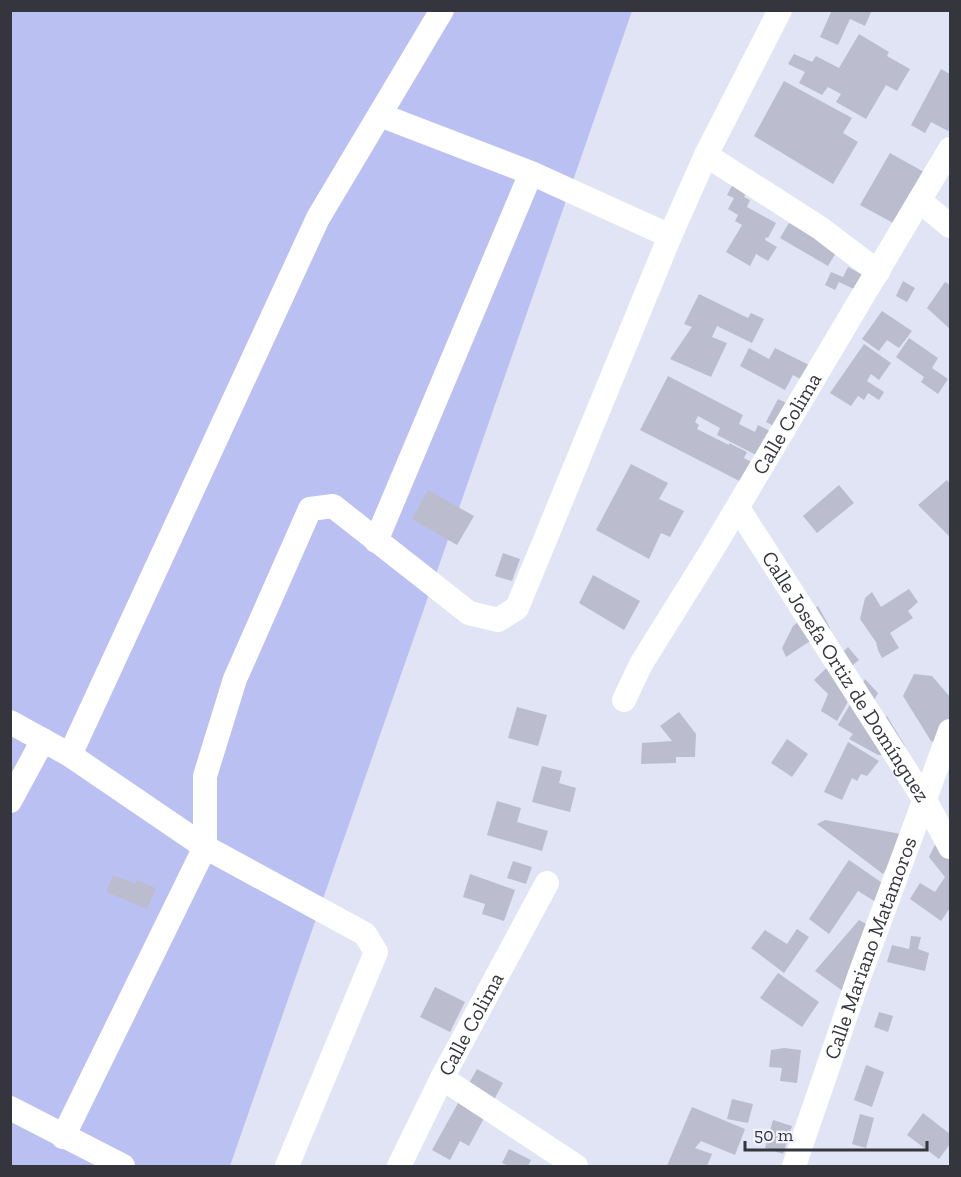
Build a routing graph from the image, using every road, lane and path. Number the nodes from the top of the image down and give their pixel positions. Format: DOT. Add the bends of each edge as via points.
graph roads {
  1 [pos="442,10"];
  2 [pos="780,10"];
  3 [pos="380,115"];
  4 [pos="951,149"];
  5 [pos="706,155"];
  6 [pos="531,173"];
  7 [pos="920,201"];
  8 [pos="951,226"];
  9 [pos="670,236"];
  10 [pos="878,272"];
  11 [pos="738,508"];
  12 [pos="376,541"];
  13 [pos="624,700"];
  14 [pos="10,722"];
  15 [pos="951,731"];
  16 [pos="43,740"];
  17 [pos="70,755"];
  18 [pos="10,801"];
  19 [pos="926,801"];
  20 [pos="205,847"];
  21 [pos="951,847"];
  22 [pos="547,883"];
  23 [pos="442,1078"];
  24 [pos="10,1108"];
  25 [pos="63,1137"];
  26 [pos="123,1167"];
  27 [pos="287,1167"];
  28 [pos="399,1167"];
  29 [pos="576,1167"];
  30 [pos="794,1167"];
  1 -- 3 [label="street"];
  2 -- 5 [label="street"];
  3 -- 6 [label="street"];
  3 -- 17 [label="street" via="318,218"];
  4 -- 7 [label="street, Calle Colima"];
  5 -- 9 [label="street"];
  5 -- 10 [label="street" via="820,228"];
  6 -- 9 [label="street"];
  6 -- 12 [label="street"];
  7 -- 8 [label="street"];
  7 -- 10 [label="street, Calle Colima"];
  9 -- 12 [label="street" via="517,608 498,620 469,614"];
  10 -- 11 [label="street, Calle Colima"];
  11 -- 13 [label="street, Calle Colima" via="641,664"];
  11 -- 19 [label="street, Calle Josefa Ortiz de Domínguez"];
  12 -- 20 [label="street" via="333,507 310,509 235,679 205,776"];
  14 -- 16 [label="street"];
  15 -- 19 [label="street, Calle Mariano Matamoros"];
  16 -- 17 [label="street"];
  16 -- 18 [label="street"];
  17 -- 20 [label="street"];
  19 -- 21 [label="street, Calle Josefa Ortiz de Domínguez"];
  19 -- 30 [label="street, Calle Mariano Matamoros" via="860,974"];
  20 -- 25 [label="street"];
  20 -- 27 [label="street" via="364,934 376,952"];
  22 -- 23 [label="street, Calle Colima"];
  23 -- 28 [label="street, Calle Colima"];
  23 -- 29 [label="street"];
  24 -- 25 [label="street"];
  25 -- 26 [label="street"];
}
